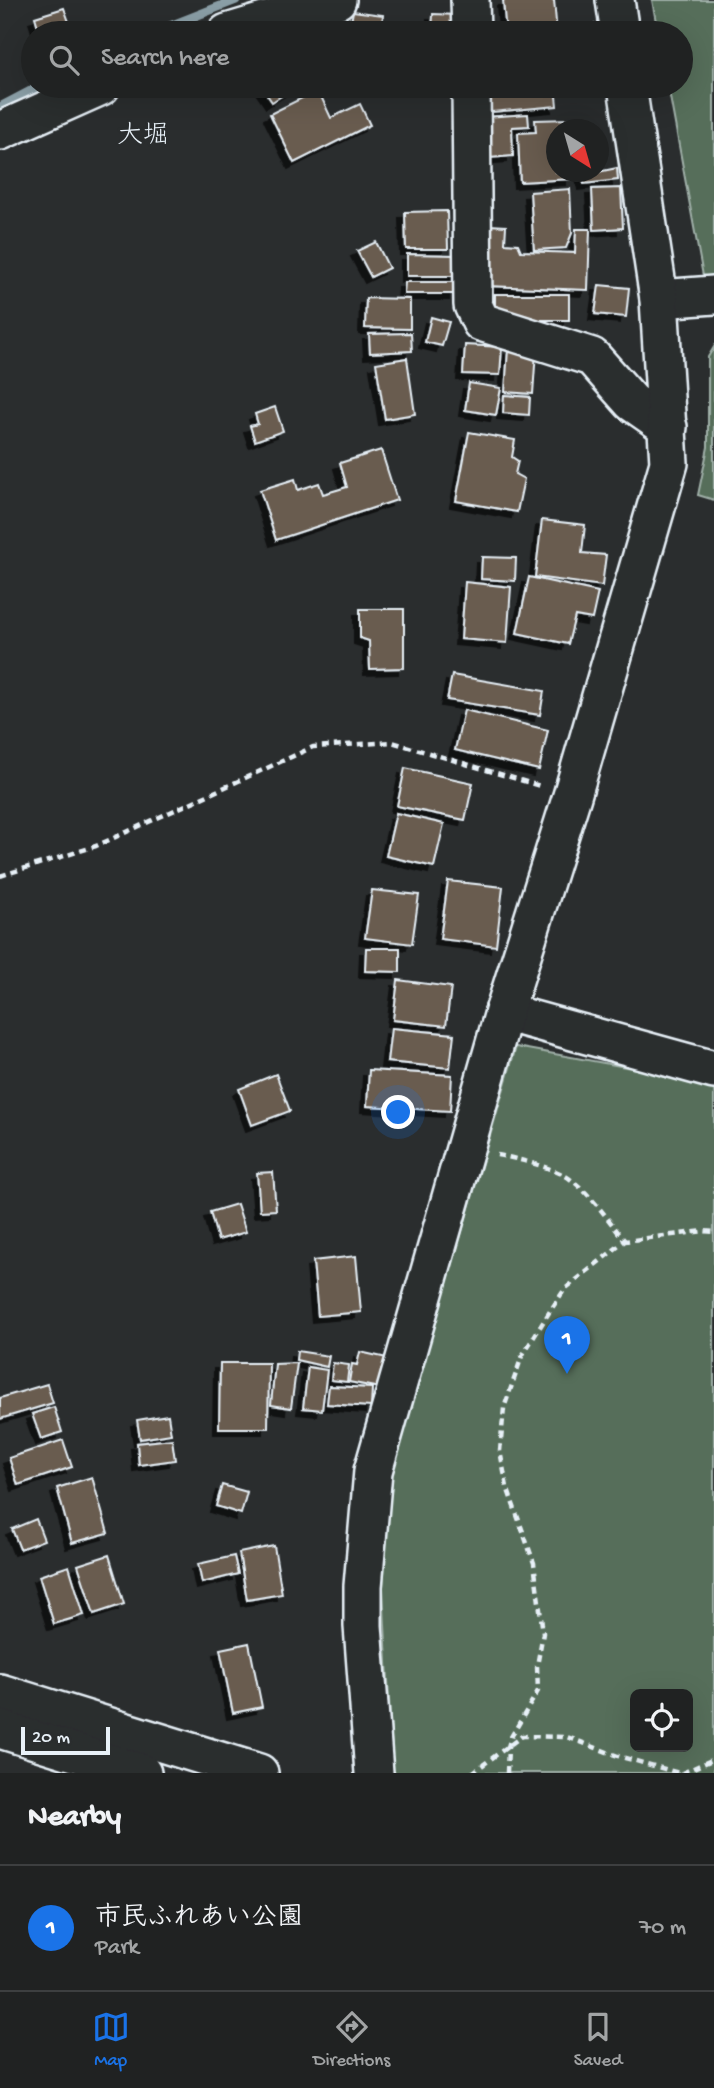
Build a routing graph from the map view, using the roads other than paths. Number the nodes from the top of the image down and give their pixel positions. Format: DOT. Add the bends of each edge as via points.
graph roads {
  1 [pos="337,0"];
  2 [pos="470,0"];
  3 [pos="615,0"];
  4 [pos="267,21"];
  5 [pos="471,21"];
  6 [pos="618,21"];
  7 [pos="74,98"];
  8 [pos="471,98"];
  9 [pos="629,98"];
  10 [pos="0,131"];
  11 [pos="714,295"];
  12 [pos="659,299"];
  13 [pos="668,427"];
  14 [pos="504,1012"];
  15 [pos="714,1070"];
  16 [pos="0,1693"];
  17 [pos="0,1729"];
  18 [pos="142,1773"];
  19 [pos="259,1773"];
  20 [pos="374,1773"];
  1 -- 4 [label="street"];
  2 -- 5 [label="street"];
  3 -- 6 [label="street"];
  7 -- 10 [label="street"];
  8 -- 13 [label="street" via="473,305 481,322 592,357 632,402"];
  9 -- 12 [label="street"];
  11 -- 12 [label="street"];
  12 -- 13 [label="street"];
  13 -- 14 [label="street" via="669,463"];
  14 -- 15 [label="street"];
  14 -- 20 [label="street" via="373,1471 363,1626"];
  16 -- 19 [label="street"];
  17 -- 18 [label="street"];
}
